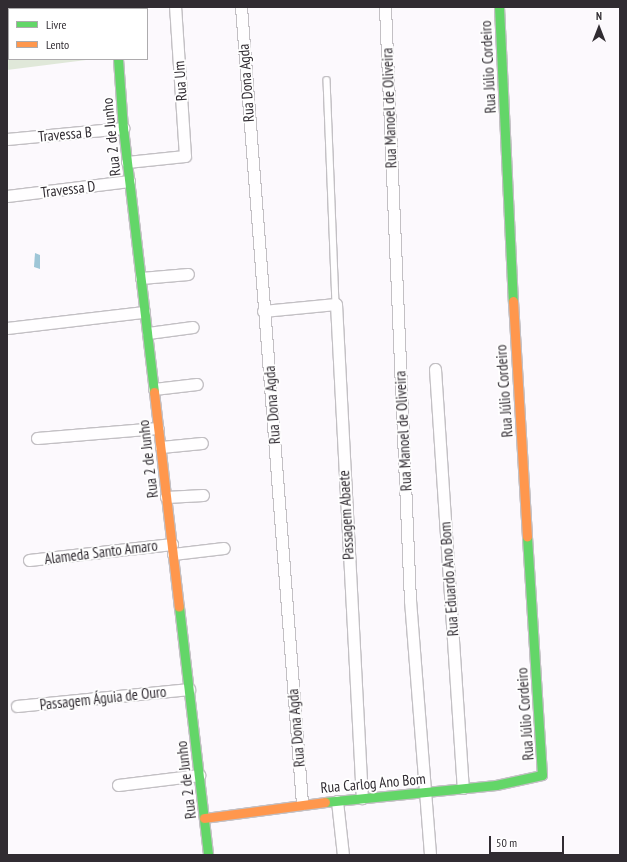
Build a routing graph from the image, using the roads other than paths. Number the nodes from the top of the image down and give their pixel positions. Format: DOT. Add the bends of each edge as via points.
graph roads {
  1 [pos="175,7"];
  2 [pos="241,7"];
  3 [pos="385,7"];
  4 [pos="499,7"];
  5 [pos="118,60"];
  6 [pos="327,80"];
  7 [pos="122,128"];
  8 [pos="7,139"];
  9 [pos="127,162"];
  10 [pos="129,182"];
  11 [pos="7,196"];
  12 [pos="188,274"];
  13 [pos="141,278"];
  14 [pos="336,304"];
  15 [pos="263,311"];
  16 [pos="144,312"];
  17 [pos="193,327"];
  18 [pos="7,328"];
  19 [pos="148,333"];
  20 [pos="435,369"];
  21 [pos="197,384"];
  22 [pos="154,389"];
  23 [pos="158,428"];
  24 [pos="37,438"];
  25 [pos="202,443"];
  26 [pos="161,447"];
  27 [pos="203,496"];
  28 [pos="166,497"];
  29 [pos="224,548"];
  30 [pos="173,549"];
  31 [pos="29,560"];
  32 [pos="189,689"];
  33 [pos="17,706"];
  34 [pos="543,773"];
  35 [pos="199,775"];
  36 [pos="118,785"];
  37 [pos="463,788"];
  38 [pos="423,793"];
  39 [pos="362,798"];
  40 [pos="337,801"];
  41 [pos="302,804"];
  42 [pos="204,818"];
  43 [pos="208,855"];
  44 [pos="344,855"];
  45 [pos="430,855"];
  1 -- 9 [label="street, Rua Um" via="185,156"];
  2 -- 15 [label="street, Rua Dona Agda"];
  3 -- 38 [label="street, Rua Manoel de Oliveira" via="410,592"];
  4 -- 34 [label="main road, Rua Júlio Cordeiro" via="515,348"];
  5 -- 7 [label="main road, Rua 2 de Junho"];
  6 -- 14 [label="lane"];
  7 -- 8 [label="street, Travessa B"];
  7 -- 9 [label="main road, Rua 2 de Junho"];
  9 -- 10 [label="main road, Rua 2 de Junho"];
  10 -- 11 [label="street, Travessa D"];
  10 -- 13 [label="main road, Rua 2 de Junho"];
  12 -- 13 [label="street"];
  13 -- 16 [label="main road, Rua 2 de Junho"];
  14 -- 15 [label="street"];
  14 -- 39 [label="street, Passagem Abaete"];
  15 -- 41 [label="street, Rua Dona Agda"];
  16 -- 18 [label="street"];
  16 -- 19 [label="main road, Rua 2 de Junho"];
  17 -- 19 [label="street"];
  19 -- 22 [label="main road, Rua 2 de Junho"];
  20 -- 37 [label="street, Rua Eduardo Ano Bom"];
  21 -- 22 [label="street"];
  22 -- 23 [label="main road, Rua 2 de Junho"];
  23 -- 24 [label="street"];
  23 -- 26 [label="main road, Rua 2 de Junho"];
  25 -- 26 [label="street"];
  26 -- 28 [label="main road, Rua 2 de Junho"];
  27 -- 28 [label="street"];
  28 -- 30 [label="main road, Rua 2 de Junho"];
  29 -- 30 [label="street, Alameda Santo Amaro"];
  30 -- 31 [label="street, Alameda Santo Amaro"];
  30 -- 32 [label="main road, Rua 2 de Junho"];
  32 -- 33 [label="street, Passagem Águia de Ouro"];
  32 -- 35 [label="main road, Rua 2 de Junho"];
  34 -- 37 [label="main road, Rua Carlog Ano Bom" via="540,776 496,785"];
  35 -- 36 [label="street"];
  35 -- 42 [label="main road, Rua 2 de Junho"];
  37 -- 38 [label="main road, Rua Carlog Ano Bom"];
  38 -- 39 [label="main road, Rua Carlog Ano Bom"];
  38 -- 45 [label="street, Rua Manoel de Oliveira"];
  39 -- 40 [label="main road, Rua Carlog Ano Bom"];
  40 -- 41 [label="main road, Rua Carlog Ano Bom"];
  40 -- 44 [label="street"];
  41 -- 42 [label="main road, Rua Carlog Ano Bom"];
  42 -- 43 [label="main road, Rua 2 de Junho"];
}
